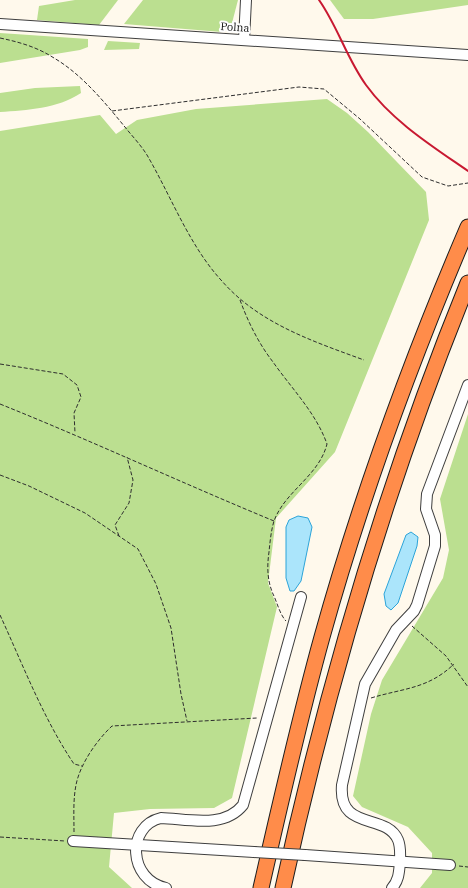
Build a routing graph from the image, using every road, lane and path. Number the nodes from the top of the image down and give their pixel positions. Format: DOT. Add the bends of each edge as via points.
graph roads {
  1 [pos="246,0"];
  2 [pos="0,24"];
  3 [pos="0,38"];
  4 [pos="244,40"];
  5 [pos="468,55"];
  6 [pos="112,111"];
  7 [pos="468,183"];
  8 [pos="468,227"];
  9 [pos="468,283"];
  10 [pos="240,300"];
  11 [pos="364,360"];
  12 [pos="0,364"];
  13 [pos="468,386"];
  14 [pos="0,404"];
  15 [pos="74,433"];
  16 [pos="127,457"];
  17 [pos="0,475"];
  18 [pos="274,521"];
  19 [pos="119,536"];
  20 [pos="301,597"];
  21 [pos="0,615"];
  22 [pos="405,620"];
  23 [pos="294,624"];
  24 [pos="454,664"];
  25 [pos="468,687"];
  26 [pos="361,701"];
  27 [pos="268,717"];
  28 [pos="187,722"];
  29 [pos="83,767"];
  30 [pos="0,837"];
  31 [pos="73,841"];
  32 [pos="137,845"];
  33 [pos="400,862"];
  34 [pos="450,866"];
  35 [pos="166,888"];
  36 [pos="261,888"];
  37 [pos="283,888"];
  38 [pos="392,888"];
  1 -- 4 [label="street"];
  2 -- 4 [label="street, Polna"];
  3 -- 6 [label="path" via="29,45 54,58 85,83"];
  4 -- 5 [label="street, Polna"];
  6 -- 7 [label="path" via="299,87 324,89 422,177 448,186"];
  6 -- 10 [label="path" via="147,154 175,210 207,262"];
  8 -- 36 [label="highway" via="406,381 352,539 309,686"];
  9 -- 37 [label="highway" via="410,435 344,640"];
  10 -- 11 [label="path" via="266,319"];
  10 -- 18 [label="path" via="246,318 272,362 314,417 327,444 316,468"];
  12 -- 15 [label="path" via="63,374 77,385 81,397 74,413"];
  13 -- 22 [label="street" via="427,494 426,509 435,546 417,605"];
  14 -- 15 [label="path"];
  15 -- 16 [label="path"];
  16 -- 18 [label="path" via="184,484"];
  16 -- 19 [label="path" via="133,480 129,503 115,525"];
  17 -- 19 [label="path" via="85,513"];
  18 -- 23 [label="path" via="268,576 285,620"];
  19 -- 28 [label="path" via="138,549 156,584 171,628"];
  20 -- 23 [label="street"];
  21 -- 29 [label="path" via="43,710 74,764"];
  22 -- 24 [label="path"];
  22 -- 26 [label="street" via="396,630 365,684"];
  23 -- 27 [label="street"];
  24 -- 25 [label="path"];
  24 -- 26 [label="path" via="442,676 423,685"];
  26 -- 33 [label="street" via="342,785 342,800 345,807 358,818 390,829 395,834 400,847"];
  27 -- 28 [label="path"];
  27 -- 32 [label="street" via="246,799 239,810 219,821 161,818 154,820 143,827"];
  28 -- 29 [label="path" via="112,726 102,735"];
  29 -- 31 [label="path" via="76,784"];
  30 -- 31 [label="path"];
  31 -- 32 [label="street"];
  32 -- 33 [label="street, bridge"];
  32 -- 35 [label="street" via="141,873 154,885"];
  33 -- 34 [label="street"];
  33 -- 38 [label="street" via="398,878"];
}
